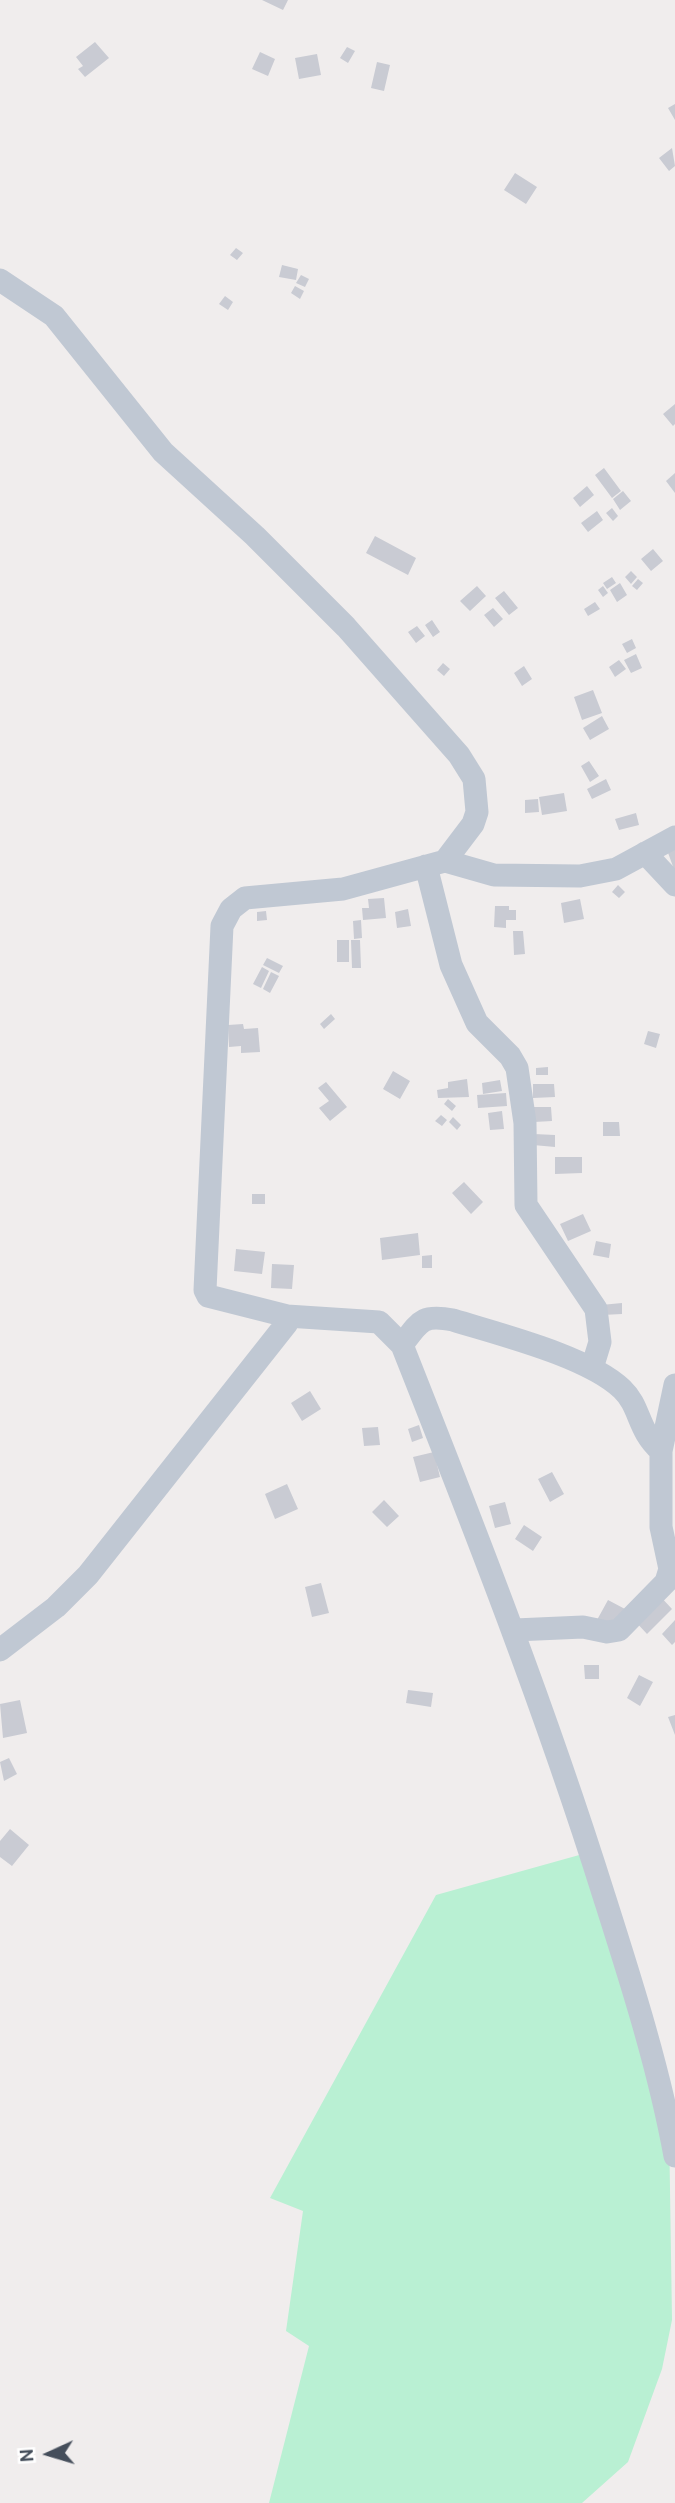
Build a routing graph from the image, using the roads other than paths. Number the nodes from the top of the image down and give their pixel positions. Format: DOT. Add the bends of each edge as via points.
graph roads {
  1 [pos="0,280"];
  2 [pos="675,837"];
  3 [pos="645,853"];
  4 [pos="435,864"];
  5 [pos="675,885"];
  6 [pos="287,1316"];
  7 [pos="402,1345"];
  8 [pos="592,1368"];
  9 [pos="675,1385"];
  10 [pos="661,1451"];
  11 [pos="515,1630"];
  12 [pos="0,1650"];
  13 [pos="675,2156"];
  1 -- 4 [label="street" via="54,316 163,452 256,536 345,626 459,755 474,779 477,812 473,824"];
  2 -- 3 [label="street"];
  3 -- 4 [label="street" via="616,869 580,876 494,875"];
  3 -- 5 [label="street"];
  4 -- 6 [label="street" via="343,889 245,898 231,909 222,926 205,1293"];
  4 -- 8 [label="street" via="451,965 477,1023 517,1068 525,1123 526,1205 596,1308 600,1342"];
  6 -- 7 [label="street" via="379,1322"];
  6 -- 12 [label="street" via="283,1331 88,1575 56,1607"];
  7 -- 8 [label="street" via="419,1323 432,1316"];
  7 -- 11 [label="street"];
  8 -- 10 [label="street" via="623,1390 643,1431"];
  9 -- 10 [label="street"];
  10 -- 11 [label="street" via="661,1527 670,1569 666,1582 619,1630"];
  11 -- 13 [label="street" via="622,1954"];
}
